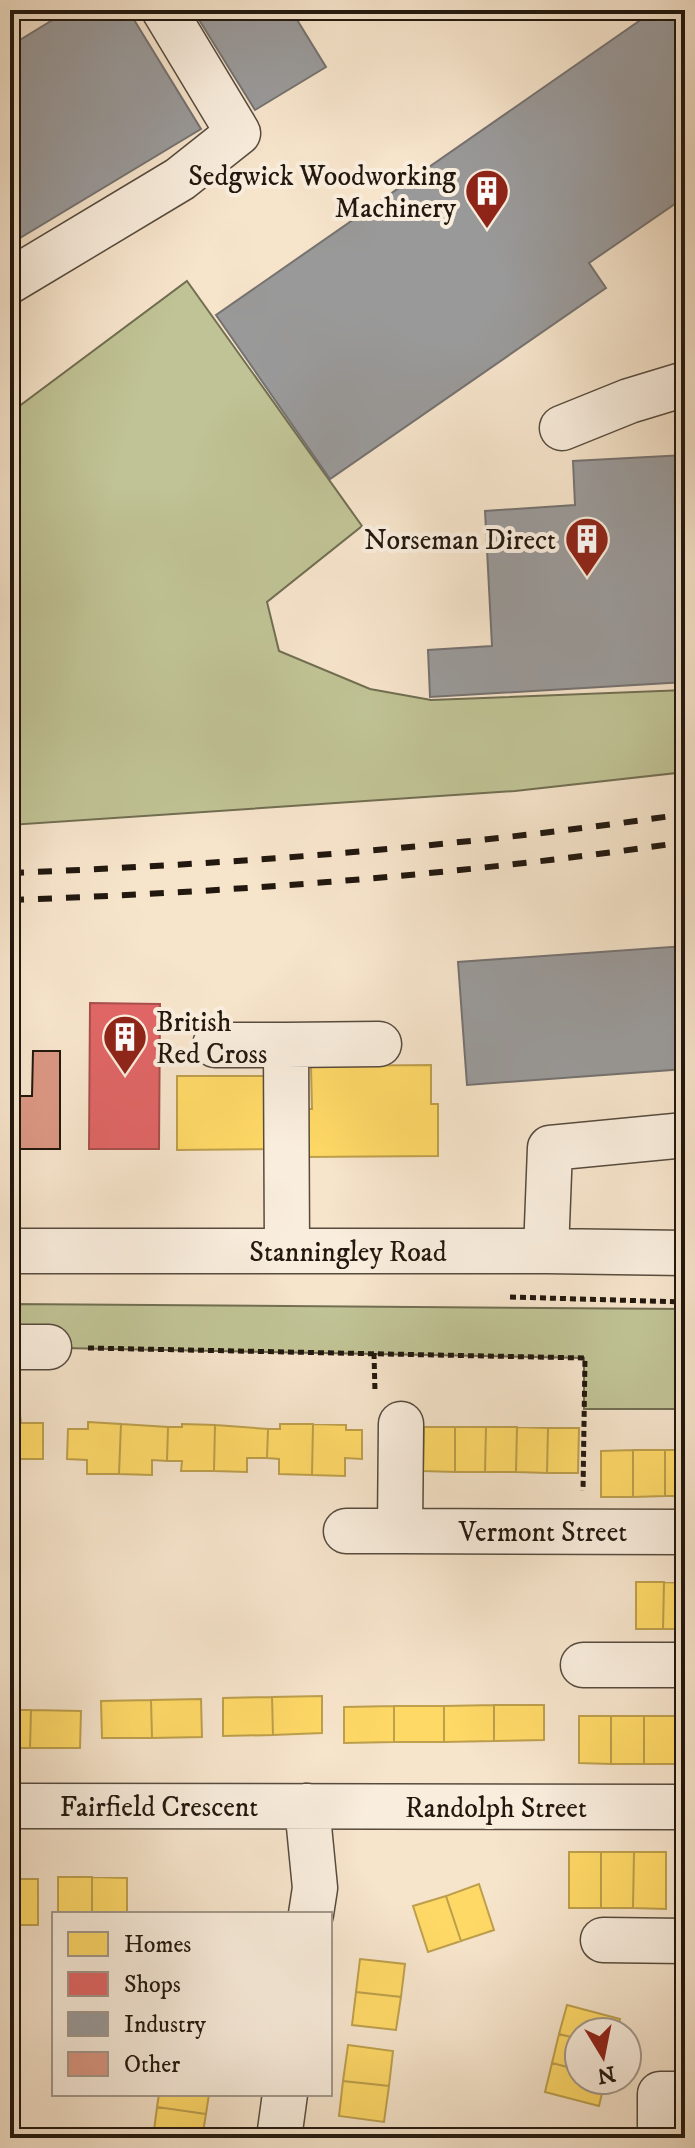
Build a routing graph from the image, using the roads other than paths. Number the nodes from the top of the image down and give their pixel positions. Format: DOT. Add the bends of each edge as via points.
graph roads {
  1 [pos="164,10"];
  2 [pos="10,281"];
  3 [pos="685,384"];
  4 [pos="562,428"];
  5 [pos="379,1044"];
  6 [pos="215,1045"];
  7 [pos="286,1045"];
  8 [pos="685,1135"];
  9 [pos="10,1251"];
  10 [pos="287,1251"];
  11 [pos="546,1251"];
  12 [pos="685,1253"];
  13 [pos="401,1424"];
  14 [pos="346,1531"];
  15 [pos="400,1531"];
  16 [pos="685,1532"];
  17 [pos="583,1665"];
  18 [pos="685,1665"];
  19 [pos="10,1806"];
  20 [pos="307,1806"];
  21 [pos="685,1807"];
  22 [pos="311,1912"];
  23 [pos="603,1940"];
  24 [pos="685,1941"];
  25 [pos="672,2094"];
  26 [pos="285,2096"];
  27 [pos="279,2138"];
  28 [pos="660,2138"];
  1 -- 2 [label="street" via="238,133 180,179"];
  3 -- 4 [label="street"];
  5 -- 7 [label="street"];
  6 -- 7 [label="street"];
  7 -- 10 [label="street"];
  8 -- 11 [label="street" via="550,1148"];
  9 -- 10 [label="street, Stanningley Road"];
  10 -- 11 [label="street, Stanningley Road"];
  11 -- 12 [label="street, Stanningley Road"];
  13 -- 15 [label="street"];
  14 -- 15 [label="street, Vermont Street"];
  15 -- 16 [label="street, Vermont Street"];
  17 -- 18 [label="street"];
  19 -- 20 [label="street, Fairfield Crescent"];
  20 -- 21 [label="street, Randolph Street"];
  20 -- 22 [label="street" via="315,1888"];
  23 -- 24 [label="street"];
  25 -- 28 [label="street"];
  26 -- 27 [label="street"];
}
